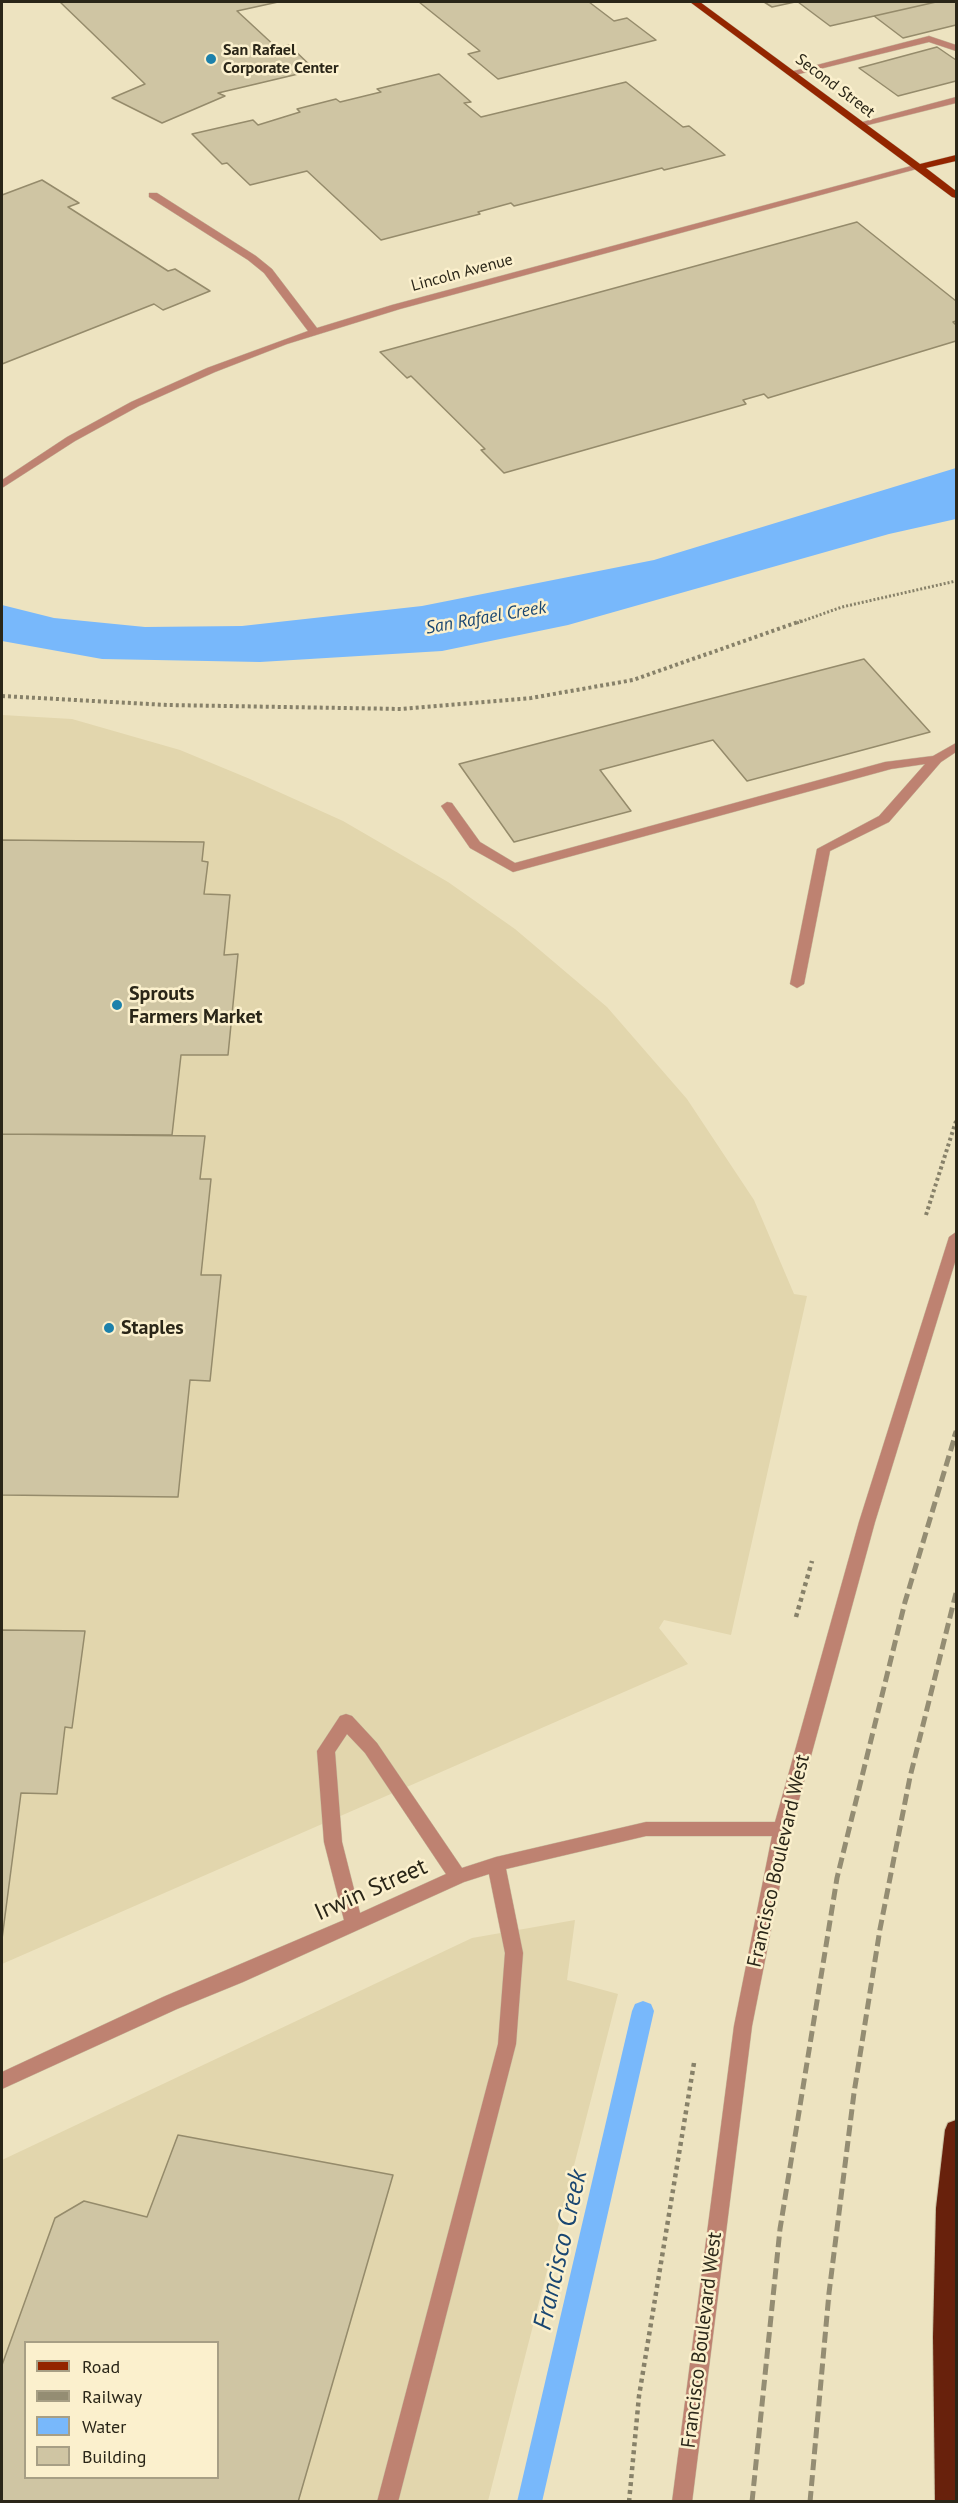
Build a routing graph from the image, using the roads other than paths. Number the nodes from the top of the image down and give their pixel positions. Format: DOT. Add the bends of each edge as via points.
graph roads {
  1 [pos="695,2"];
  2 [pos="957,48"];
  3 [pos="791,73"];
  4 [pos="957,100"];
  5 [pos="860,124"];
  6 [pos="957,158"];
  7 [pos="919,168"];
  8 [pos="153,195"];
  9 [pos="957,195"];
  10 [pos="315,332"];
  11 [pos="2,485"];
  12 [pos="957,747"];
  13 [pos="936,759"];
  14 [pos="447,806"];
  15 [pos="797,984"];
  16 [pos="957,1237"];
  17 [pos="782,1829"];
  18 [pos="496,1864"];
  19 [pos="458,1877"];
  20 [pos="354,1924"];
  21 [pos="2,2081"];
  22 [pos="957,2130"];
  23 [pos="387,2502"];
  24 [pos="682,2502"];
  25 [pos="947,2502"];
  1 -- 3 [label="main road, Second Street"];
  2 -- 3 [label="street" via="929,39"];
  3 -- 5 [label="main road, Second Street"];
  4 -- 5 [label="street"];
  5 -- 7 [label="main road, Second Street"];
  6 -- 7 [label="main road, Lincoln Avenue"];
  7 -- 9 [label="main road, Second Street"];
  7 -- 10 [label="street, Lincoln Avenue"];
  8 -- 10 [label="street" via="268,271"];
  10 -- 11 [label="street, Lincoln Avenue" via="211,370 135,404"];
  12 -- 13 [label="street"];
  13 -- 14 [label="street" via="890,765 513,868 475,845"];
  13 -- 15 [label="street" via="884,819 824,849"];
  16 -- 17 [label="street, Francisco Boulevard West" via="867,1522"];
  17 -- 18 [label="street, Irwin Street" via="646,1829"];
  17 -- 24 [label="street, Francisco Boulevard West" via="743,2026"];
  18 -- 19 [label="street, Irwin Street"];
  18 -- 23 [label="street" via="514,1953 507,2044"];
  19 -- 20 [label="street, Irwin Street"];
  19 -- 20 [label="street" via="371,1748 346,1721 326,1751 333,1842"];
  20 -- 21 [label="street, Irwin Street"];
  22 -- 25 [label="highway" via="948,2208"];
}
